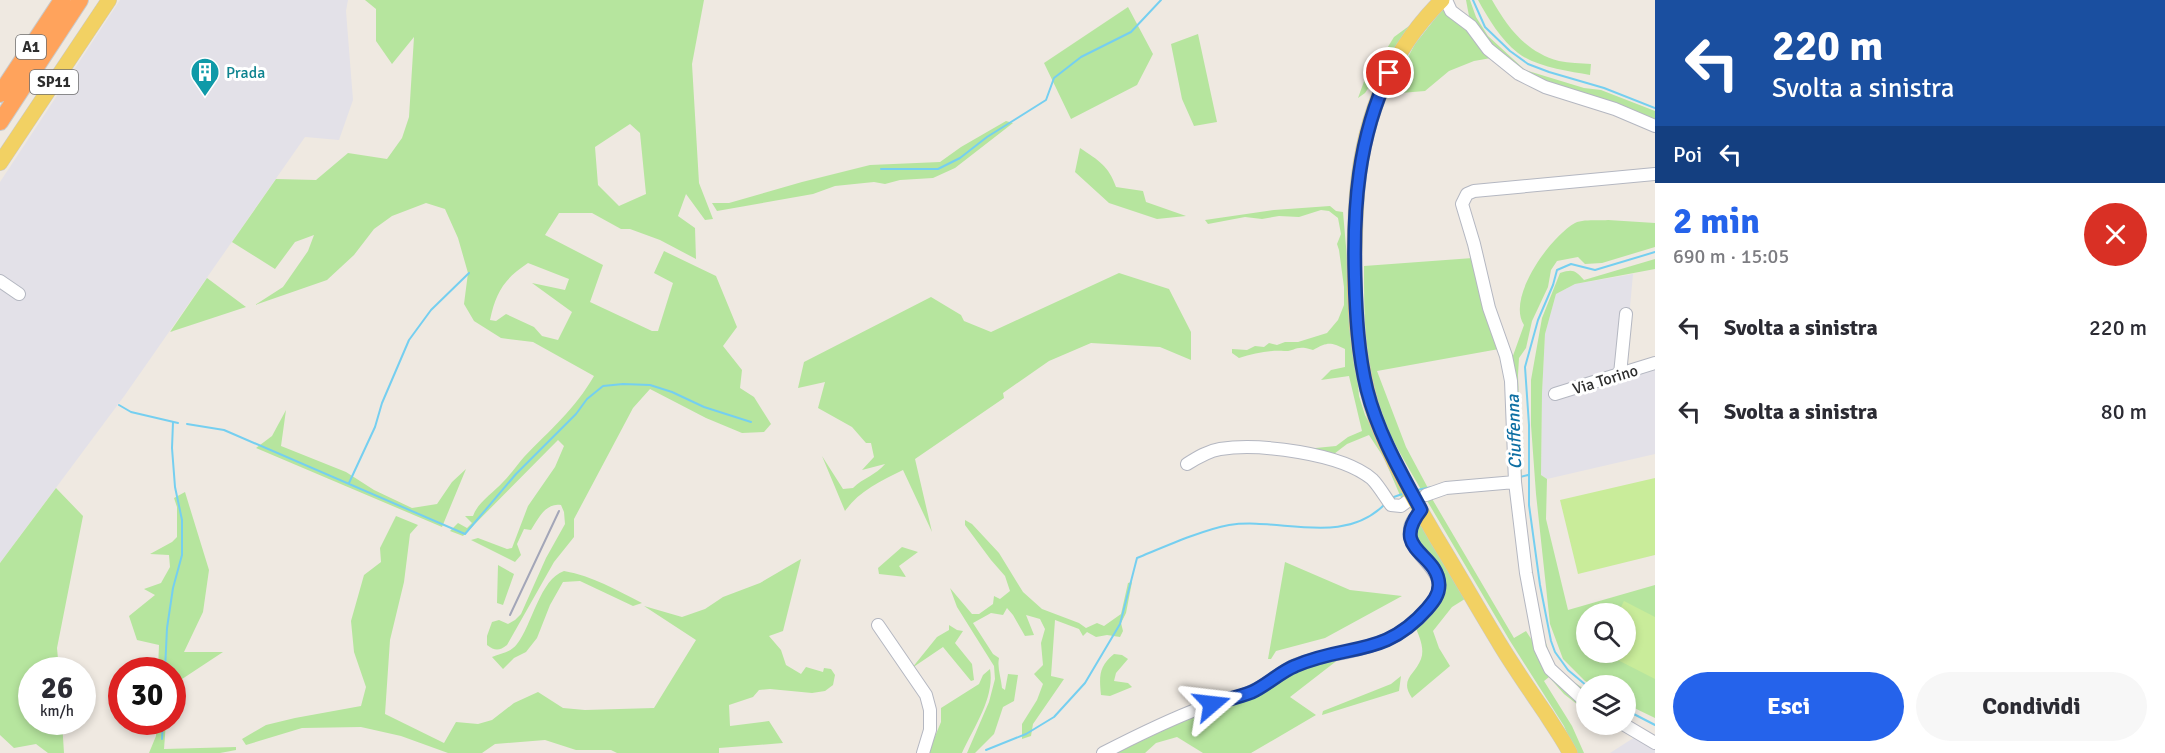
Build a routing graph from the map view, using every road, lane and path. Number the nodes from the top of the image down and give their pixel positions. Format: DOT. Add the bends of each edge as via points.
graph roads {
  1 [pos="62,0"];
  2 [pos="80,0"];
  3 [pos="109,0"];
  4 [pos="1442,1"];
  5 [pos="0,94"];
  6 [pos="0,122"];
  7 [pos="1655,126"];
  8 [pos="0,163"];
  9 [pos="1655,174"];
  10 [pos="0,281"];
  11 [pos="19,294"];
  12 [pos="1626,314"];
  13 [pos="1655,363"];
  14 [pos="1620,374"];
  15 [pos="1555,394"];
  16 [pos="1187,464"];
  17 [pos="1515,482"];
  18 [pos="1426,495"];
  19 [pos="1410,505"];
  20 [pos="1410,527"];
  21 [pos="878,625"];
  22 [pos="1576,693"];
  23 [pos="1636,732"];
  24 [pos="1655,743"];
  25 [pos="923,753"];
  26 [pos="1104,753"];
  27 [pos="1570,753"];
  1 -- 5 [label="highway, A1"];
  2 -- 6 [label="highway, A1"];
  3 -- 8 [label="main road, SP11"];
  4 -- 7 [label="street" via="1471,26 1488,49 1519,74"];
  4 -- 19 [label="main road" via="1409,40 1380,91 1363,148 1355,227 1359,350 1367,390"];
  9 -- 17 [label="street" via="1474,190 1463,199 1464,215 1511,381"];
  10 -- 11 [label="street"];
  12 -- 14 [label="street"];
  13 -- 14 [label="street, Via Torino"];
  14 -- 15 [label="street, Via Torino"];
  16 -- 19 [label="street" via="1219,449 1274,447 1334,460 1373,480 1391,505"];
  17 -- 18 [label="street" via="1446,488"];
  17 -- 22 [label="street" via="1540,648 1550,669"];
  19 -- 20 [label="street"];
  19 -- 20 [label="street" via="1401,512"];
  19 -- 27 [label="main road"];
  20 -- 26 [label="street" via="1415,548 1433,570 1439,586 1434,600 1401,634 1293,666 1251,692 1164,722"];
  21 -- 25 [label="street" via="926,695 930,730"];
  23 -- 24 [label="street"];
}
